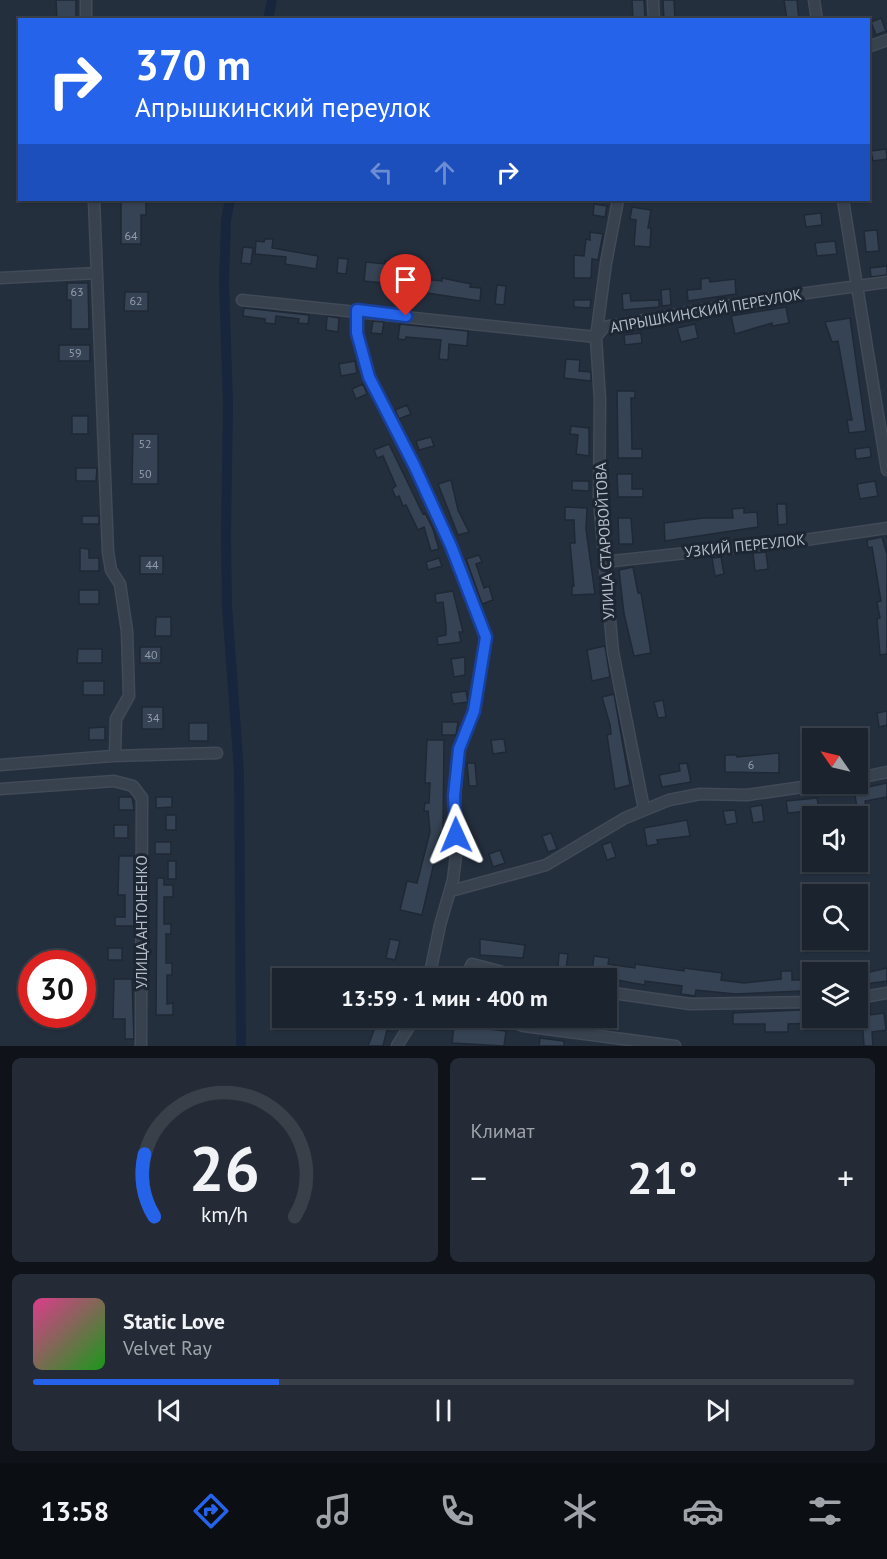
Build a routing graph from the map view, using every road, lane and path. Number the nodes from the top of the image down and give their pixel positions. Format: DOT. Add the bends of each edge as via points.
graph roads {
  1 [pos="86,0"];
  2 [pos="653,0"];
  3 [pos="814,0"];
  4 [pos="86,18"];
  5 [pos="654,18"];
  6 [pos="817,18"];
  7 [pos="887,40"];
  8 [pos="870,45"];
  9 [pos="94,201"];
  10 [pos="618,201"];
  11 [pos="843,201"];
  12 [pos="97,273"];
  13 [pos="0,278"];
  14 [pos="887,282"];
  15 [pos="858,287"];
  16 [pos="242,300"];
  17 [pos="357,310"];
  18 [pos="596,337"];
  19 [pos="887,470"];
  20 [pos="887,528"];
  21 [pos="604,562"];
  22 [pos="217,753"];
  23 [pos="115,756"];
  24 [pos="0,765"];
  25 [pos="887,772"];
  26 [pos="868,776"];
  27 [pos="802,787"];
  28 [pos="0,789"];
  29 [pos="644,809"];
  30 [pos="451,891"];
  31 [pos="431,968"];
  32 [pos="470,968"];
  33 [pos="487,968"];
  34 [pos="887,993"];
  35 [pos="617,994"];
  36 [pos="868,996"];
  37 [pos="802,1002"];
  38 [pos="408,1028"];
  39 [pos="539,1028"];
  40 [pos="141,1046"];
  41 [pos="397,1046"];
  42 [pos="675,1046"];
  1 -- 4 [label="street"];
  2 -- 5 [label="street"];
  3 -- 6 [label="street"];
  7 -- 8 [label="street"];
  9 -- 12 [label="street"];
  10 -- 18 [label="street, УЛИЦА СТАРОВОЙТОВА"];
  11 -- 15 [label="street"];
  12 -- 13 [label="street"];
  12 -- 23 [label="street" via="108,552 111,570 120,584 127,631 129,696 116,719"];
  14 -- 15 [label="street, АПРЫШКИНСКИЙ ПЕРЕУЛОК"];
  15 -- 18 [label="street, АПРЫШКИНСКИЙ ПЕРЕУЛОК" via="604,327"];
  15 -- 19 [label="street"];
  16 -- 17 [label="street, АПРЫШКИНСКИЙ ПЕРЕУЛОК"];
  17 -- 18 [label="street, АПРЫШКИНСКИЙ ПЕРЕУЛОК"];
  17 -- 30 [label="street" via="357,333 369,377 451,546 486,637 474,711 459,749"];
  18 -- 21 [label="street, УЛИЦА СТАРОВОЙТОВА"];
  20 -- 21 [label="street, УЗКИЙ ПЕРЕУЛОК"];
  21 -- 29 [label="street, УЛИЦА СТАРОВОЙТОВА" via="613,652"];
  22 -- 23 [label="street"];
  23 -- 24 [label="street"];
  25 -- 26 [label="street"];
  27 -- 29 [label="street" via="747,795 700,794"];
  28 -- 40 [label="street, УЛИЦА АНТОНЕНКО" via="114,781 133,786 142,798"];
  29 -- 30 [label="street" via="546,865"];
  30 -- 31 [label="street"];
  32 -- 33 [label="street" via="472,964"];
  34 -- 36 [label="street"];
  35 -- 37 [label="street" via="690,1004"];
  38 -- 41 [label="street"];
  39 -- 42 [label="street"];
}
